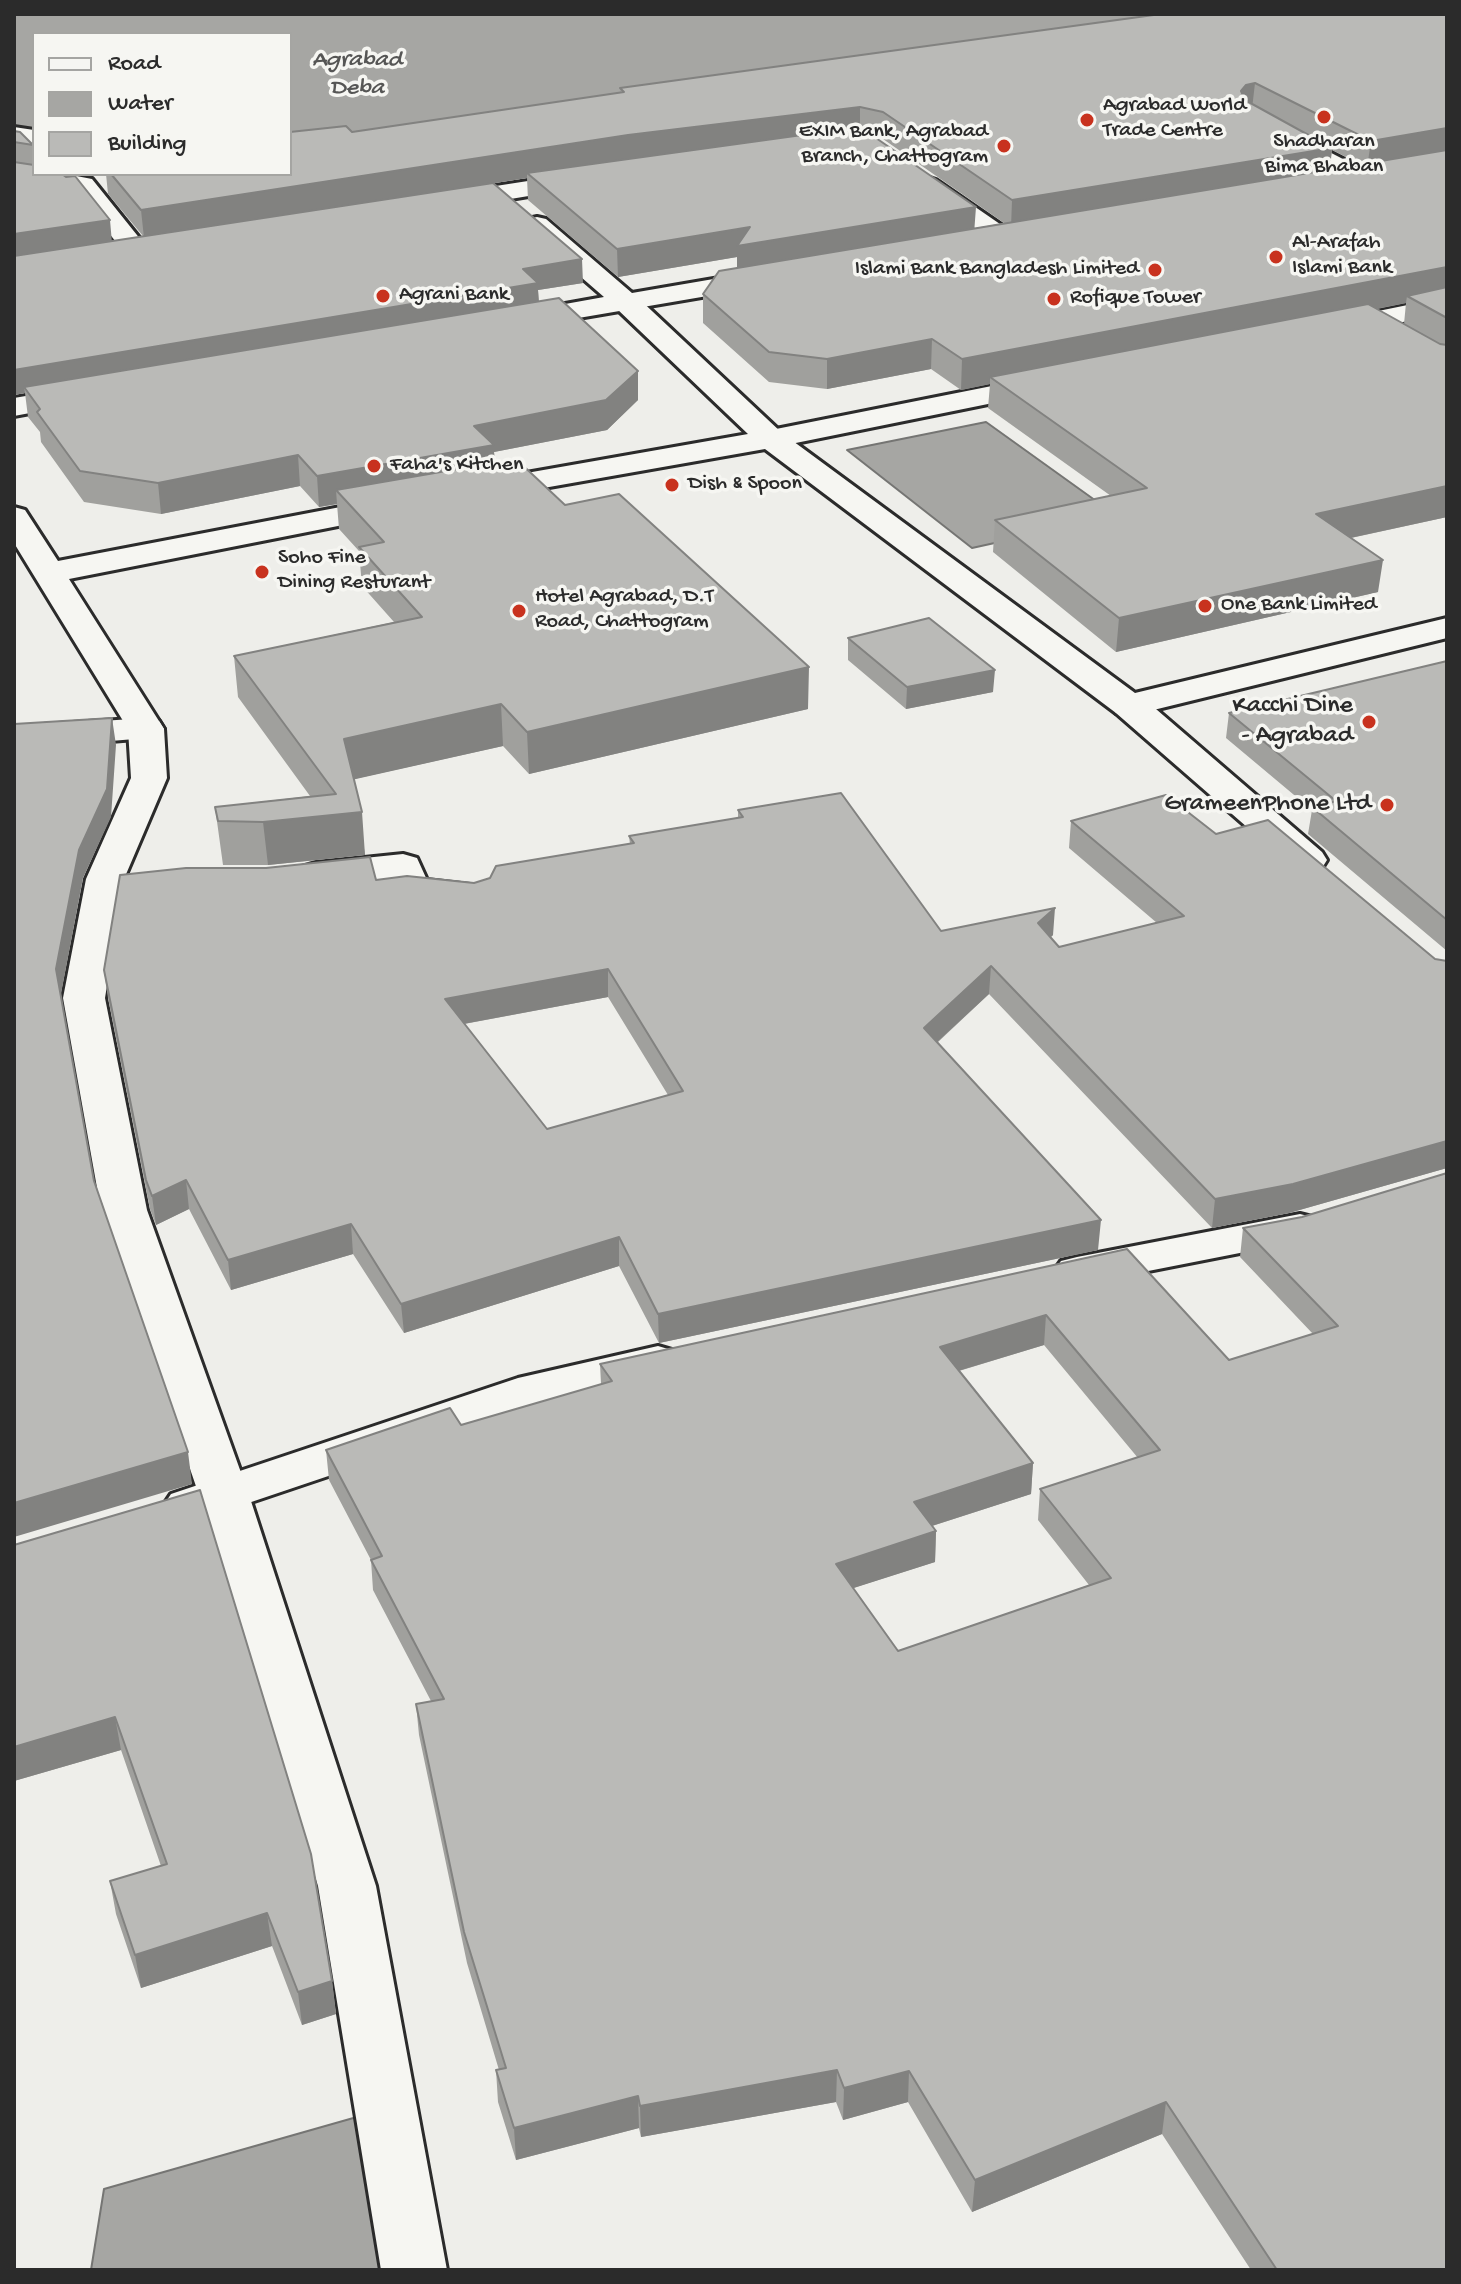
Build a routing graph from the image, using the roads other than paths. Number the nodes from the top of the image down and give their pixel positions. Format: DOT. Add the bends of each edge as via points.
graph roads {
  1 [pos="1253,119"];
  2 [pos="908,172"];
  3 [pos="1391,174"];
  4 [pos="613,176"];
  5 [pos="68,177"];
  6 [pos="1363,179"];
  7 [pos="1316,187"];
  8 [pos="500,193"];
  9 [pos="421,205"];
  10 [pos="1035,233"];
  11 [pos="1004,239"];
  12 [pos="972,244"];
  13 [pos="166,245"];
  14 [pos="136,250"];
  15 [pos="106,254"];
  16 [pos="799,273"];
  17 [pos="626,302"];
  18 [pos="1447,305"];
  19 [pos="1370,321"];
  20 [pos="485,326"];
  21 [pos="1309,333"];
  22 [pos="1409,343"];
  23 [pos="1078,378"];
  24 [pos="108,391"];
  25 [pos="14,407"];
  26 [pos="771,439"];
  27 [pos="14,517"];
  28 [pos="50,573"];
  29 [pos="1447,598"];
  30 [pos="1447,628"];
  31 [pos="1099,682"];
  32 [pos="1129,705"];
  33 [pos="146,729"];
  34 [pos="14,738"];
  35 [pos="283,879"];
  36 [pos="1339,887"];
  37 [pos="475,895"];
  38 [pos="1340,1216"];
  39 [pos="1040,1279"];
  40 [pos="703,1352"];
  41 [pos="224,1495"];
  42 [pos="149,1518"];
  43 [pos="414,2270"];
  1 -- 6 [label="street"];
  2 -- 11 [label="street"];
  3 -- 6 [label="street"];
  4 -- 8 [label="street"];
  5 -- 14 [label="street" via="83,184"];
  6 -- 7 [label="street"];
  8 -- 9 [label="street"];
  8 -- 17 [label="street"];
  10 -- 11 [label="street"];
  11 -- 12 [label="street"];
  13 -- 14 [label="street"];
  14 -- 15 [label="street"];
  16 -- 17 [label="street"];
  17 -- 20 [label="street"];
  17 -- 26 [label="street"];
  18 -- 19 [label="street"];
  19 -- 21 [label="street"];
  19 -- 22 [label="street"];
  23 -- 26 [label="street"];
  24 -- 25 [label="street"];
  26 -- 28 [label="street"];
  26 -- 31 [label="street"];
  27 -- 28 [label="street"];
  28 -- 33 [label="street"];
  29 -- 31 [label="street"];
  30 -- 32 [label="street"];
  31 -- 32 [label="street"];
  32 -- 36 [label="street"];
  33 -- 34 [label="street"];
  33 -- 41 [label="street" via="149,778 128,879 84,998 124,1210"];
  35 -- 37 [label="street" via="403,866 412,891"];
  38 -- 39 [label="street"];
  40 -- 41 [label="street" via="535,1389"];
  41 -- 42 [label="street"];
  41 -- 43 [label="street" via="347,1886"];
}
